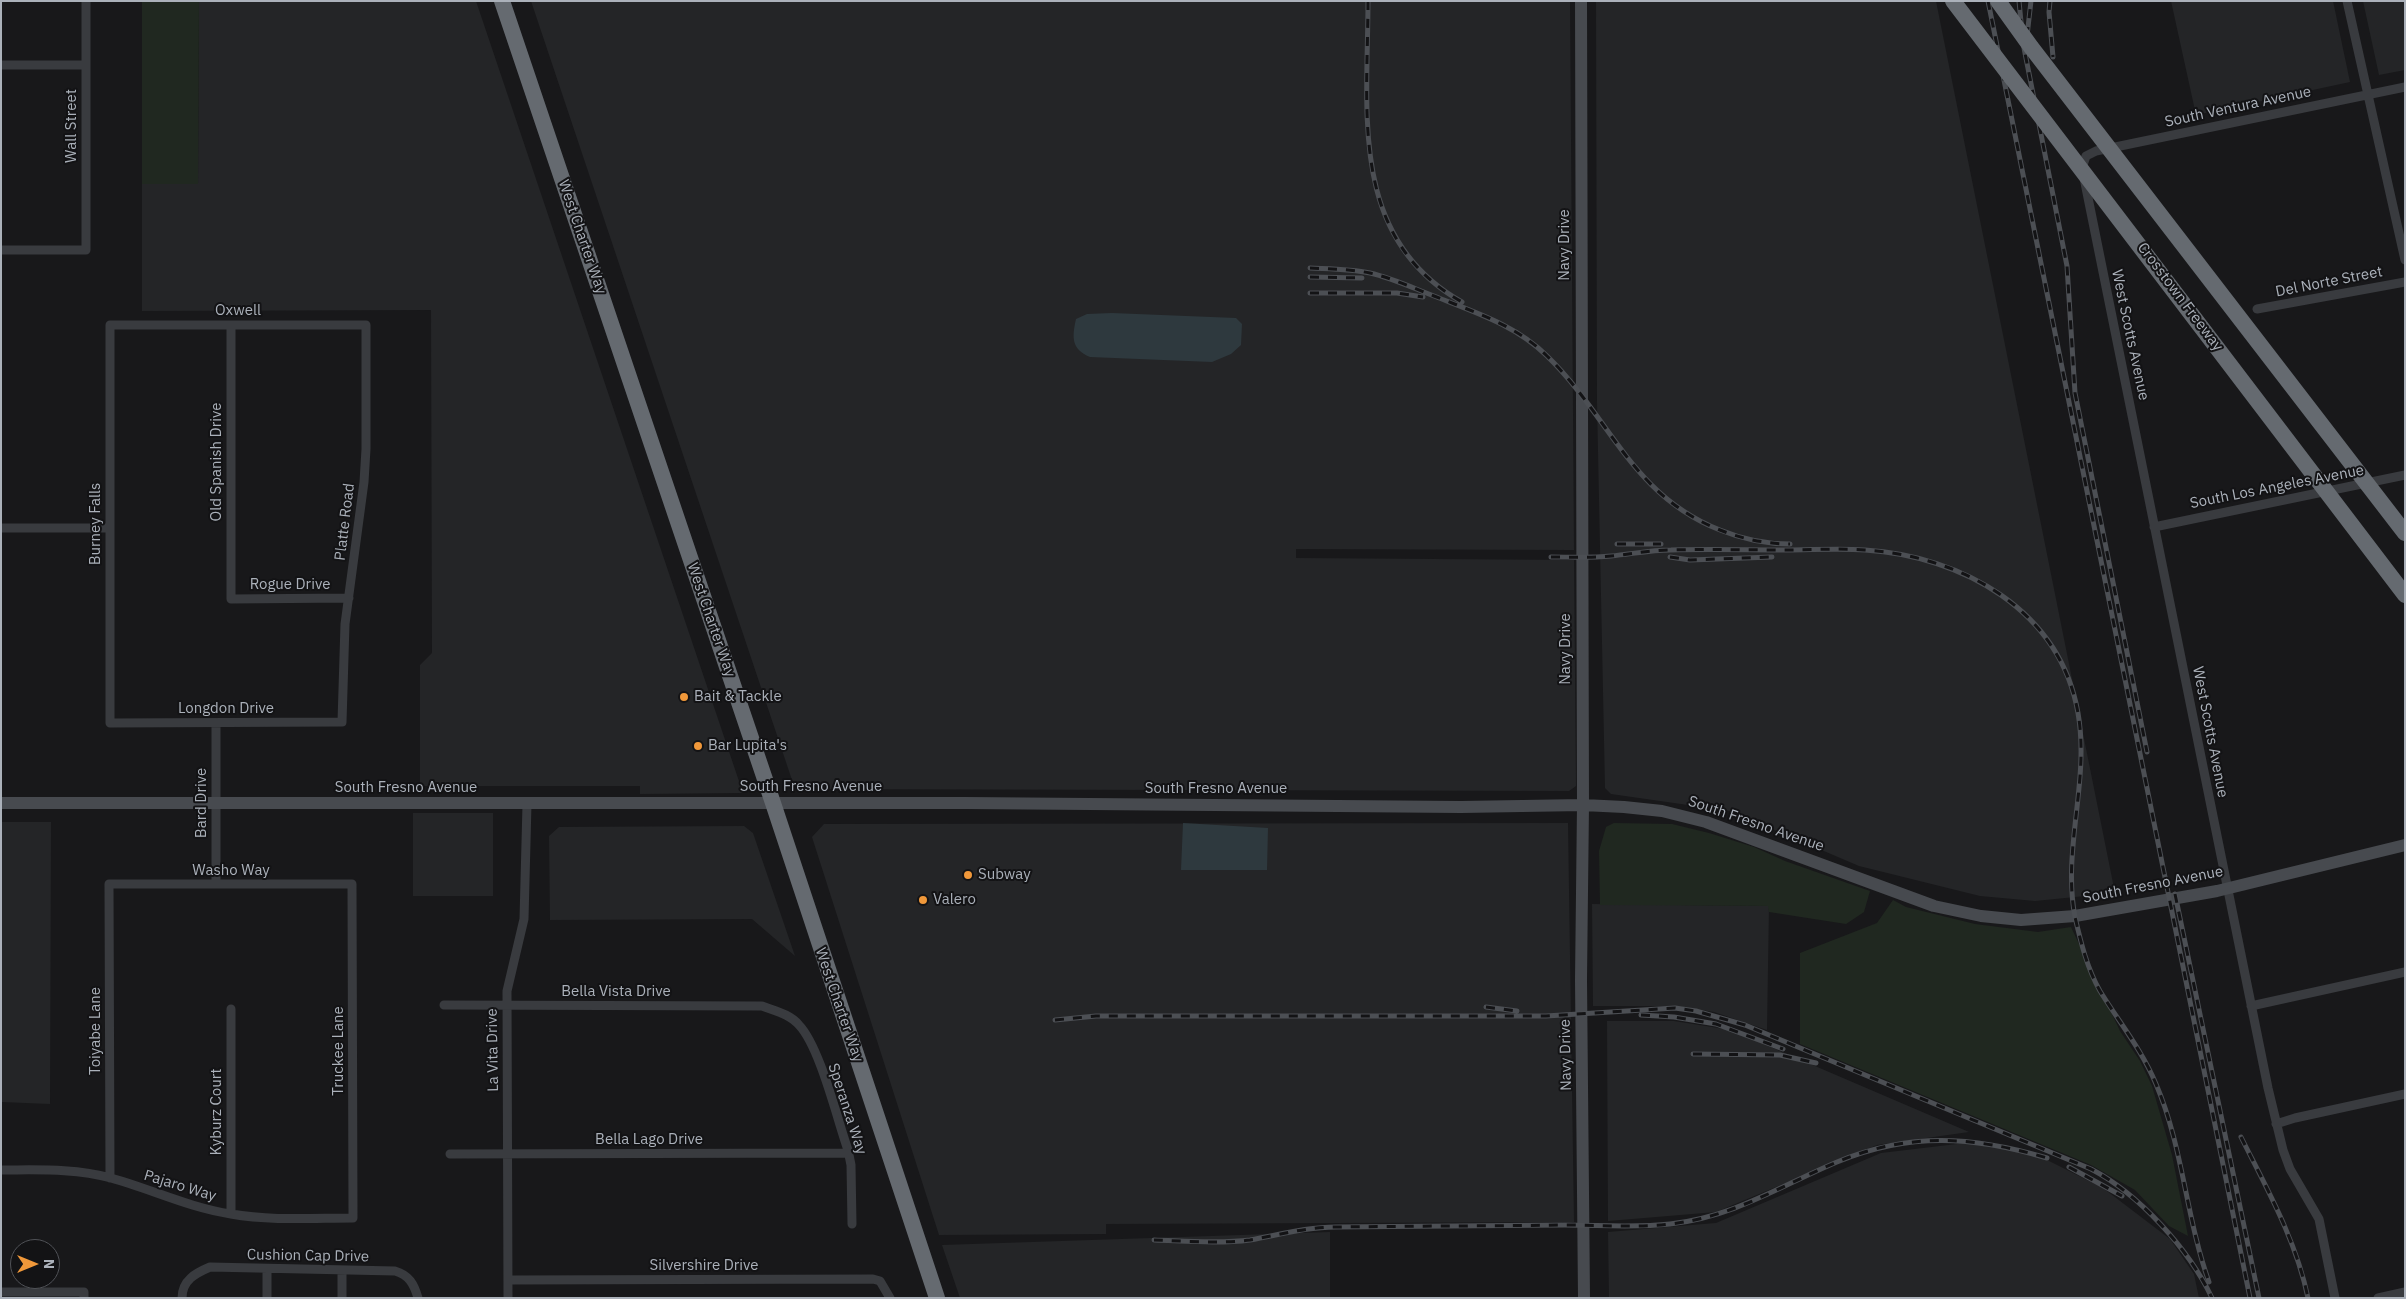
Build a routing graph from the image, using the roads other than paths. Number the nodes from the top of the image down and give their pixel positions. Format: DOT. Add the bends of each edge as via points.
graph roads {
  1 [pos="86,1"];
  2 [pos="502,1"];
  3 [pos="1581,1"];
  4 [pos="1953,1"];
  5 [pos="1998,1"];
  6 [pos="2347,1"];
  7 [pos="1,65"];
  8 [pos="86,65"];
  9 [pos="2405,87"];
  10 [pos="2367,94"];
  11 [pos="2082,163"];
  12 [pos="1,250"];
  13 [pos="2405,260"];
  14 [pos="2405,282"];
  15 [pos="2258,309"];
  16 [pos="110,325"];
  17 [pos="231,325"];
  18 [pos="366,325"];
  19 [pos="2405,475"];
  20 [pos="2154,527"];
  21 [pos="1,528"];
  22 [pos="110,528"];
  23 [pos="2405,533"];
  24 [pos="2405,595"];
  25 [pos="349,598"];
  26 [pos="231,599"];
  27 [pos="342,722"];
  28 [pos="110,723"];
  29 [pos="216,723"];
  30 [pos="1,803"];
  31 [pos="216,803"];
  32 [pos="773,803"];
  33 [pos="526,804"];
  34 [pos="1583,805"];
  35 [pos="2405,846"];
  36 [pos="109,884"];
  37 [pos="216,884"];
  38 [pos="352,884"];
  39 [pos="2227,888"];
  40 [pos="2405,972"];
  41 [pos="444,1006"];
  42 [pos="506,1006"];
  43 [pos="2251,1006"];
  44 [pos="231,1009"];
  45 [pos="786,1014"];
  46 [pos="2405,1094"];
  47 [pos="2276,1124"];
  48 [pos="450,1154"];
  49 [pos="508,1154"];
  50 [pos="848,1154"];
  51 [pos="1,1170"];
  52 [pos="110,1178"];
  53 [pos="231,1214"];
  54 [pos="353,1218"];
  55 [pos="852,1224"];
  56 [pos="266,1269"];
  57 [pos="342,1270"];
  58 [pos="508,1280"];
  59 [pos="1,1292"];
  60 [pos="2405,1292"];
  61 [pos="84,1298"];
  62 [pos="182,1298"];
  63 [pos="267,1298"];
  64 [pos="342,1298"];
  65 [pos="418,1298"];
  66 [pos="508,1298"];
  67 [pos="890,1298"];
  68 [pos="936,1298"];
  69 [pos="1584,1298"];
  70 [pos="2335,1298"];
  71 [pos="2378,1298"];
  1 -- 8 [label="street, Wall Street"];
  2 -- 32 [label="highway, West Charter Way"];
  3 -- 34 [label="street, Navy Drive"];
  4 -- 24 [label="highway, Crosstown Freeway, bridge"];
  5 -- 23 [label="highway, bridge"];
  6 -- 10 [label="street"];
  7 -- 8 [label="street"];
  8 -- 12 [label="street, Wall Street" via="86,250"];
  9 -- 10 [label="street, South Ventura Avenue"];
  10 -- 11 [label="street, South Ventura Avenue" via="2096,151 2086,156"];
  10 -- 13 [label="street"];
  11 -- 20 [label="street, West Scotts Avenue"];
  14 -- 15 [label="street, Del Norte Street"];
  16 -- 17 [label="street, Oxwell"];
  16 -- 22 [label="street, Burney Falls"];
  17 -- 18 [label="street, Oxwell"];
  17 -- 26 [label="street, Old Spanish Drive"];
  18 -- 25 [label="street, Platte Road" via="364,474"];
  19 -- 20 [label="street, South Los Angeles Avenue"];
  20 -- 39 [label="street, West Scotts Avenue"];
  21 -- 22 [label="street"];
  22 -- 28 [label="street, Burney Falls"];
  25 -- 26 [label="street, Rogue Drive"];
  25 -- 27 [label="street, Platte Road" via="342,660"];
  27 -- 29 [label="street, Longdon Drive"];
  28 -- 29 [label="street, Longdon Drive"];
  29 -- 31 [label="street, Bard Drive"];
  30 -- 31 [label="street, South Fresno Avenue"];
  31 -- 33 [label="street, South Fresno Avenue"];
  31 -- 37 [label="street, Bard Drive"];
  32 -- 33 [label="street, South Fresno Avenue"];
  32 -- 34 [label="street, South Fresno Avenue"];
  32 -- 68 [label="highway, West Charter Way"];
  33 -- 42 [label="street, La Vita Drive" via="524,919 506,991"];
  34 -- 39 [label="street, South Fresno Avenue" via="1662,811 1706,822 1934,906 1981,916 2021,920 2075,916"];
  34 -- 69 [label="street, Navy Drive"];
  35 -- 39 [label="street, South Fresno Avenue"];
  36 -- 37 [label="street, Washo Way"];
  36 -- 52 [label="street, Toiyabe Lane"];
  37 -- 38 [label="street, Washo Way"];
  38 -- 54 [label="street, Truckee Lane"];
  39 -- 43 [label="street, West Scotts Avenue"];
  40 -- 43 [label="street"];
  41 -- 42 [label="street, Bella Vista Drive"];
  42 -- 45 [label="street, Bella Vista Drive" via="762,1006"];
  42 -- 49 [label="street, La Vita Drive"];
  43 -- 47 [label="street, West Scotts Avenue"];
  44 -- 53 [label="street, Kyburz Court"];
  45 -- 50 [label="street, Speranza Way" via="799,1024 811,1042"];
  46 -- 47 [label="street"];
  47 -- 70 [label="street, West Scotts Avenue" via="2290,1169 2319,1219"];
  48 -- 49 [label="street, Bella Lago Drive"];
  49 -- 50 [label="street, Bella Lago Drive"];
  49 -- 58 [label="street, La Vita Drive"];
  50 -- 55 [label="street, Speranza Way"];
  51 -- 52 [label="street, Pajaro Way" via="60,1170"];
  52 -- 53 [label="street, Pajaro Way"];
  53 -- 54 [label="street, Pajaro Way"];
  56 -- 57 [label="street, Cushion Cap Drive"];
  56 -- 62 [label="street, Cushion Cap Drive" via="210,1267 188,1280"];
  56 -- 63 [label="street"];
  57 -- 64 [label="street"];
  57 -- 65 [label="street, Cushion Cap Drive" via="405,1274"];
  58 -- 66 [label="street, La Vita Drive"];
  58 -- 67 [label="street, Silvershire Drive" via="873,1279 880,1281"];
  59 -- 61 [label="street" via="84,1292"];
  60 -- 71 [label="street"];
}
